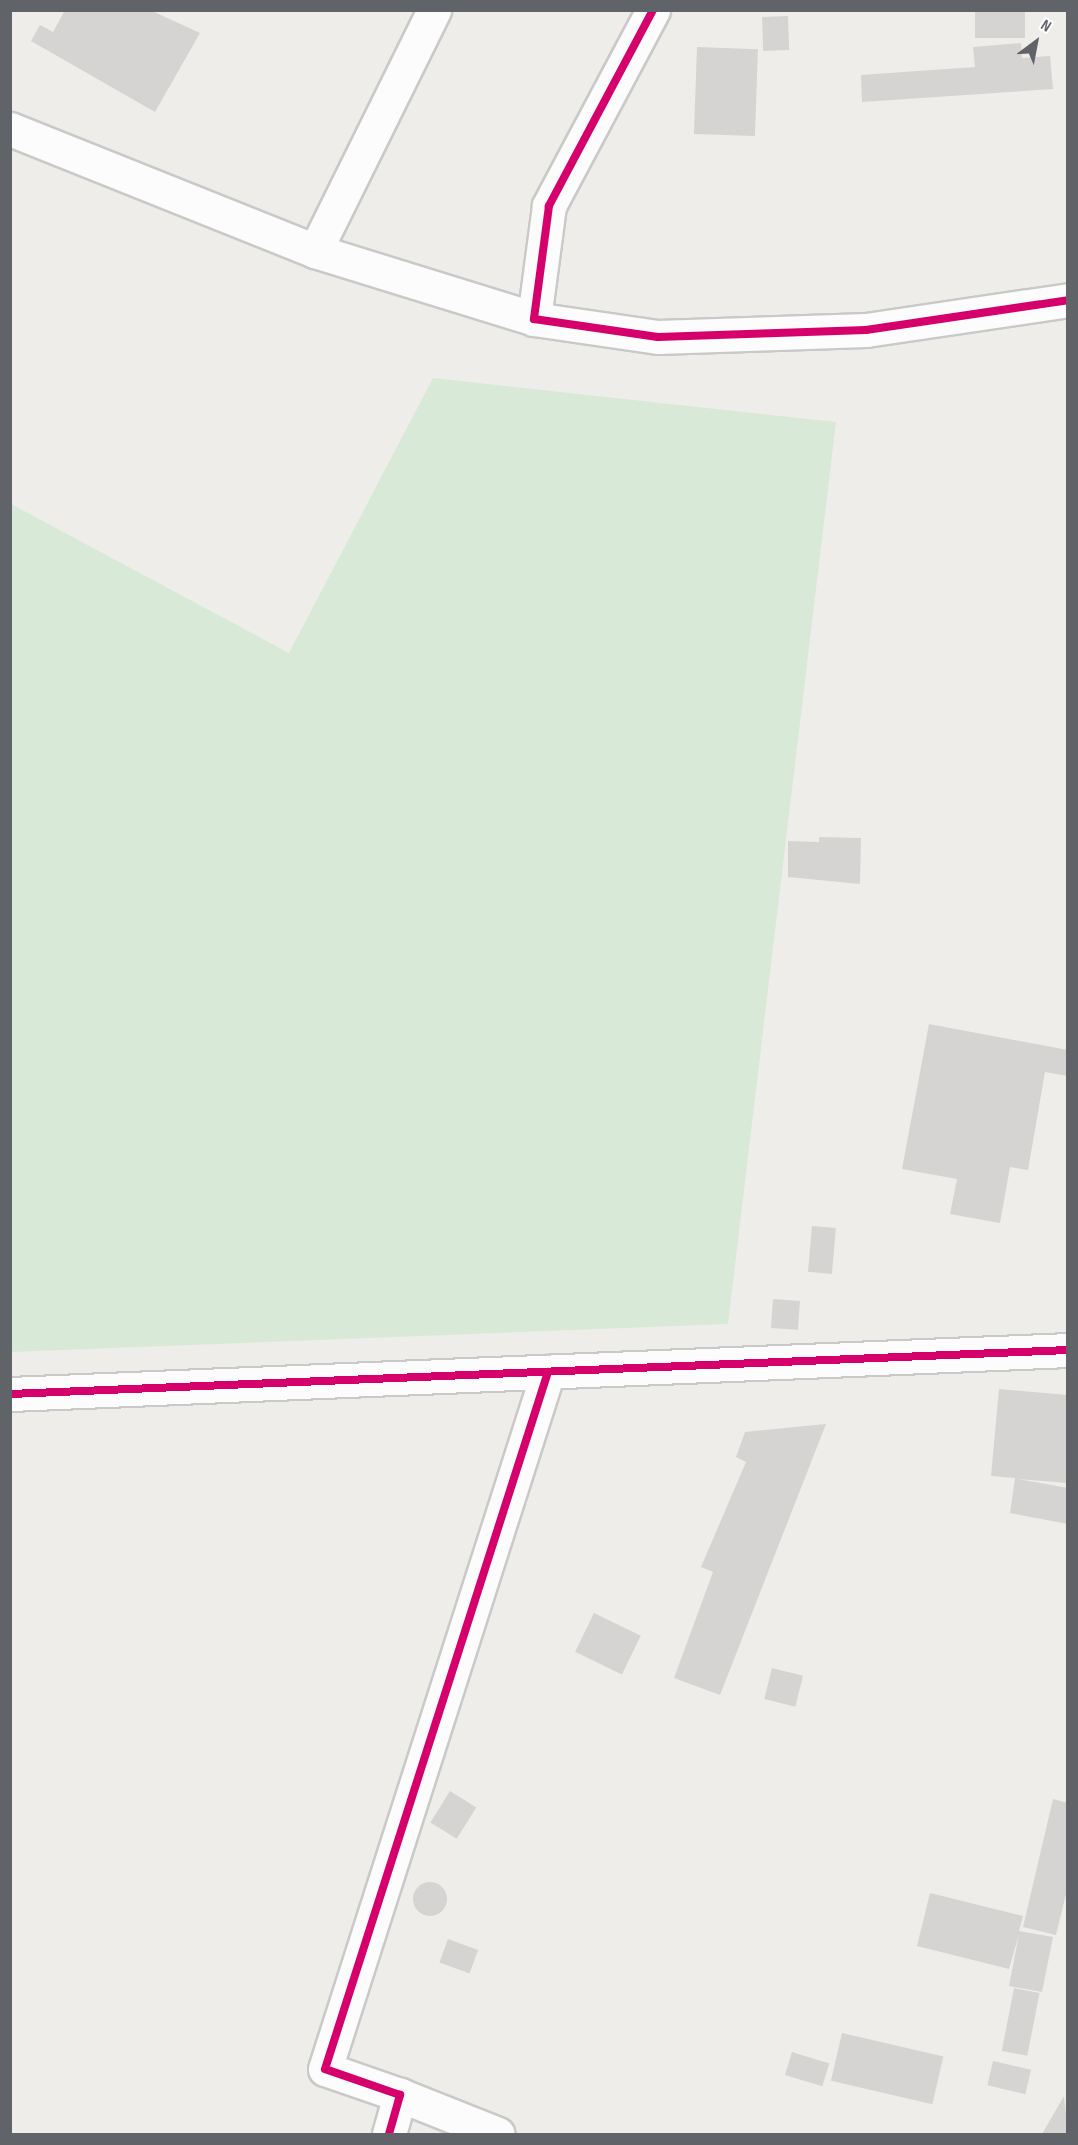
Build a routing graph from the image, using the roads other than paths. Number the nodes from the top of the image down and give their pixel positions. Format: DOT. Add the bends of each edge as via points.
graph roads {
  1 [pos="434,10"];
  2 [pos="653,10"];
  3 [pos="10,129"];
  4 [pos="315,251"];
  5 [pos="1068,300"];
  6 [pos="534,319"];
  7 [pos="1068,1350"];
  8 [pos="548,1371"];
  9 [pos="10,1394"];
  10 [pos="400,2095"];
  11 [pos="389,2134"];
  12 [pos="498,2134"];
  1 -- 4 [label="street"];
  2 -- 6 [label="street" via="549,206"];
  3 -- 4 [label="street"];
  4 -- 6 [label="street"];
  5 -- 6 [label="street" via="854,330 658,337"];
  7 -- 8 [label="street"];
  8 -- 9 [label="street"];
  8 -- 10 [label="street" via="325,2068"];
  10 -- 11 [label="street"];
  10 -- 12 [label="street"];
}
